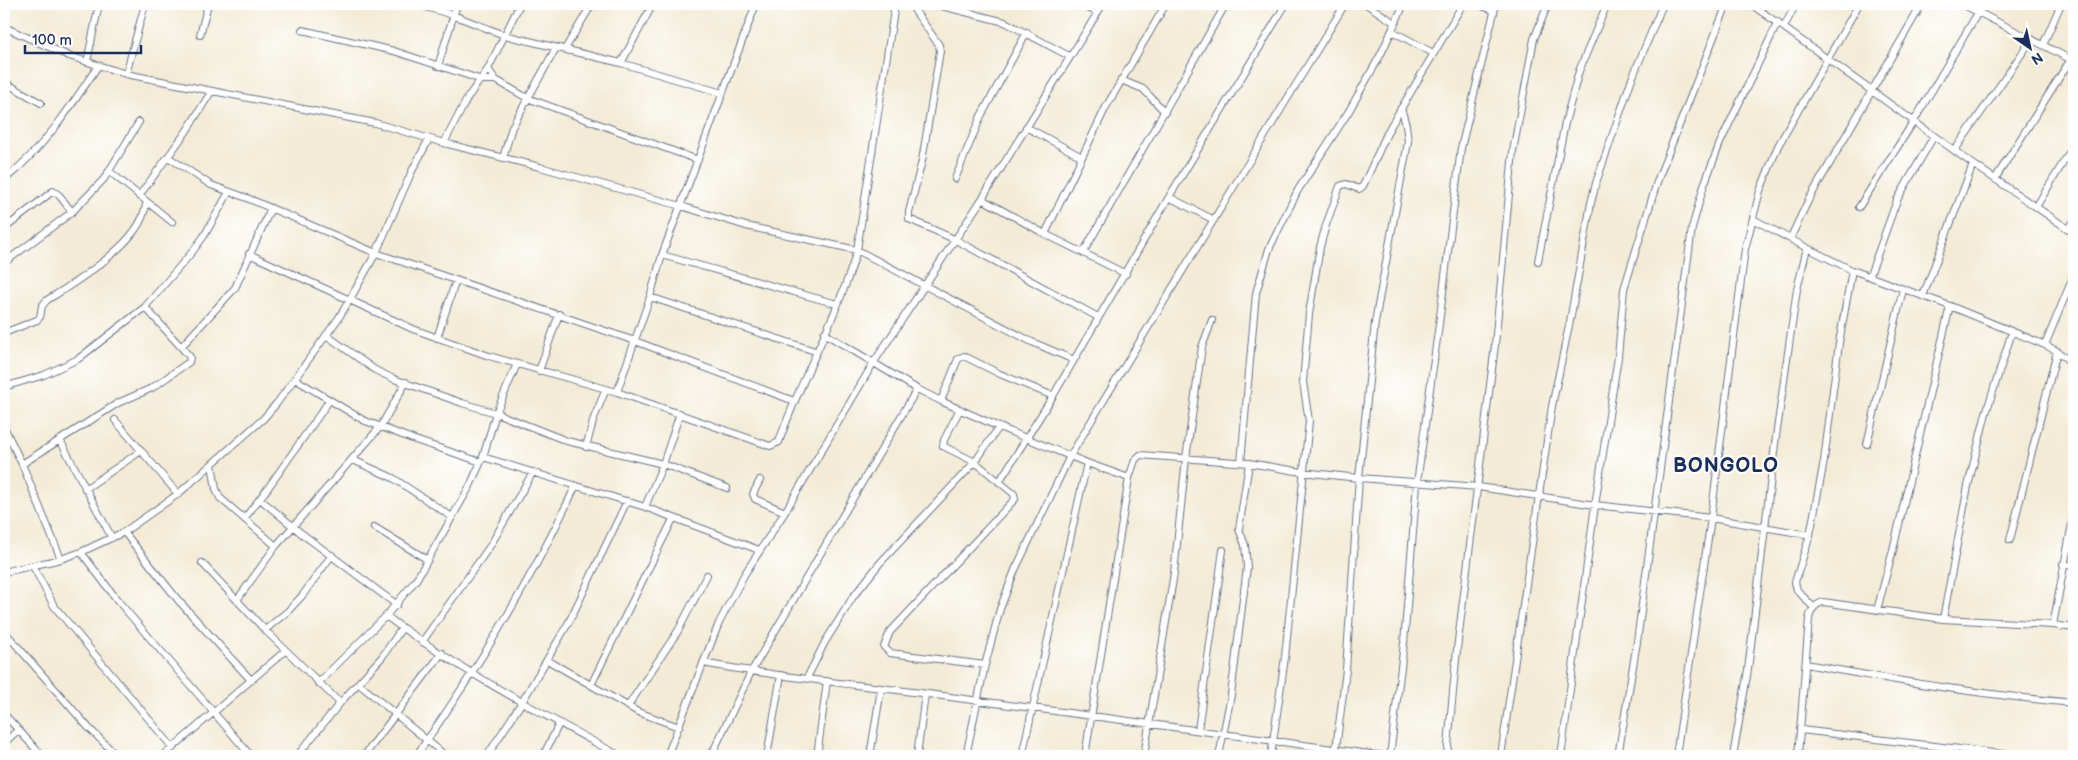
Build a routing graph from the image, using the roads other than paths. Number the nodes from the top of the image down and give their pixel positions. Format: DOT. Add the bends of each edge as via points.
graph roads {
  1 [pos="99,4"];
  2 [pos="145,4"];
  3 [pos="208,4"];
  4 [pos="416,4"];
  5 [pos="457,4"];
  6 [pos="520,4"];
  7 [pos="592,4"];
  8 [pos="653,4"];
  9 [pos="756,4"];
  10 [pos="895,4"];
  11 [pos="910,4"];
  12 [pos="934,4"];
  13 [pos="1079,4"];
  14 [pos="1103,4"];
  15 [pos="1166,4"];
  16 [pos="1226,4"];
  17 [pos="1286,4"];
  18 [pos="1345,4"];
  19 [pos="1366,4"];
  20 [pos="1404,4"];
  21 [pos="1463,4"];
  22 [pos="1477,4"];
  23 [pos="1548,4"];
  24 [pos="1607,4"];
  25 [pos="1663,4"];
  26 [pos="1727,4"];
  27 [pos="1752,4"];
  28 [pos="1796,4"];
  29 [pos="1859,4"];
  30 [pos="1922,4"];
  31 [pos="1962,4"];
  32 [pos="1983,4"];
  33 [pos="2062,4"];
  34 [pos="1494,7"];
  35 [pos="1097,12"];
  36 [pos="1979,13"];
  37 [pos="453,15"];
  38 [pos="1778,22"];
  39 [pos="1394,23"];
  40 [pos="4,27"];
  41 [pos="1784,27"];
  42 [pos="302,30"];
  43 [pos="1392,31"];
  44 [pos="1028,32"];
  45 [pos="200,35"];
  46 [pos="504,35"];
  47 [pos="2032,39"];
  48 [pos="2043,45"];
  49 [pos="556,48"];
  50 [pos="565,49"];
  51 [pos="1433,53"];
  52 [pos="1069,56"];
  53 [pos="1827,58"];
  54 [pos="2073,60"];
  55 [pos="87,62"];
  56 [pos="621,63"];
  57 [pos="98,66"];
  58 [pos="438,66"];
  59 [pos="488,69"];
  60 [pos="126,74"];
  61 [pos="482,80"];
  62 [pos="496,80"];
  63 [pos="1121,80"];
  64 [pos="4,82"];
  65 [pos="1873,91"];
  66 [pos="211,92"];
  67 [pos="722,93"];
  68 [pos="527,98"];
  69 [pos="41,103"];
  70 [pos="1401,108"];
  71 [pos="1165,112"];
  72 [pos="1914,121"];
  73 [pos="139,122"];
  74 [pos="1026,127"];
  75 [pos="1934,136"];
  76 [pos="429,139"];
  77 [pos="444,144"];
  78 [pos="2074,145"];
  79 [pos="1955,150"];
  80 [pos="1082,157"];
  81 [pos="168,158"];
  82 [pos="503,158"];
  83 [pos="698,160"];
  84 [pos="1973,164"];
  85 [pos="109,171"];
  86 [pos="955,179"];
  87 [pos="1995,179"];
  88 [pos="4,180"];
  89 [pos="229,192"];
  90 [pos="140,196"];
  91 [pos="1169,197"];
  92 [pos="982,199"];
  93 [pos="147,202"];
  94 [pos="681,206"];
  95 [pos="1859,207"];
  96 [pos="271,208"];
  97 [pos="2036,208"];
  98 [pos="72,212"];
  99 [pos="1753,219"];
  100 [pos="1214,220"];
  101 [pos="2074,220"];
  102 [pos="172,222"];
  103 [pos="4,229"];
  104 [pos="2072,231"];
  105 [pos="1045,234"];
  106 [pos="954,239"];
  107 [pos="1790,240"];
  108 [pos="1807,248"];
  109 [pos="857,250"];
  110 [pos="376,253"];
  111 [pos="1083,253"];
  112 [pos="249,254"];
  113 [pos="662,255"];
  114 [pos="1538,261"];
  115 [pos="4,263"];
  116 [pos="1852,270"];
  117 [pos="1126,274"];
  118 [pos="1870,275"];
  119 [pos="2074,275"];
  120 [pos="456,280"];
  121 [pos="925,285"];
  122 [pos="1903,288"];
  123 [pos="1923,296"];
  124 [pos="650,297"];
  125 [pos="349,301"];
  126 [pos="837,304"];
  127 [pos="1950,306"];
  128 [pos="145,307"];
  129 [pos="559,314"];
  130 [pos="1098,317"];
  131 [pos="1212,320"];
  132 [pos="2012,332"];
  133 [pos="4,333"];
  134 [pos="824,333"];
  135 [pos="326,335"];
  136 [pos="437,338"];
  137 [pos="635,341"];
  138 [pos="2045,344"];
  139 [pos="182,347"];
  140 [pos="815,351"];
  141 [pos="2057,351"];
  142 [pos="1074,360"];
  143 [pos="874,362"];
  144 [pos="517,364"];
  145 [pos="2074,365"];
  146 [pos="539,371"];
  147 [pos="295,379"];
  148 [pos="406,382"];
  149 [pos="4,387"];
  150 [pos="606,389"];
  151 [pos="917,389"];
  152 [pos="617,392"];
  153 [pos="1053,396"];
  154 [pos="329,401"];
  155 [pos="794,401"];
  156 [pos="941,401"];
  157 [pos="960,409"];
  158 [pos="496,413"];
  159 [pos="680,413"];
  160 [pos="115,420"];
  161 [pos="381,426"];
  162 [pos="4,427"];
  163 [pos="999,427"];
  164 [pos="1026,438"];
  165 [pos="60,440"];
  166 [pos="1867,444"];
  167 [pos="586,447"];
  168 [pos="141,451"];
  169 [pos="1070,456"];
  170 [pos="1186,458"];
  171 [pos="352,460"];
  172 [pos="482,460"];
  173 [pos="974,462"];
  174 [pos="1241,462"];
  175 [pos="1087,463"];
  176 [pos="1249,463"];
  177 [pos="22,464"];
  178 [pos="212,464"];
  179 [pos="663,464"];
  180 [pos="533,472"];
  181 [pos="1302,472"];
  182 [pos="1129,478"];
  183 [pos="1359,478"];
  184 [pos="760,480"];
  185 [pos="999,482"];
  186 [pos="1417,483"];
  187 [pos="575,487"];
  188 [pos="1479,487"];
  189 [pos="727,488"];
  190 [pos="85,489"];
  191 [pos="178,494"];
  192 [pos="1539,495"];
  193 [pos="260,499"];
  194 [pos="626,501"];
  195 [pos="1595,505"];
  196 [pos="645,508"];
  197 [pos="1653,511"];
  198 [pos="785,512"];
  199 [pos="2074,513"];
  200 [pos="452,517"];
  201 [pos="244,518"];
  202 [pos="1711,518"];
  203 [pos="673,519"];
  204 [pos="293,526"];
  205 [pos="374,527"];
  206 [pos="1765,529"];
  207 [pos="124,532"];
  208 [pos="1810,535"];
  209 [pos="112,538"];
  210 [pos="2010,540"];
  211 [pos="276,546"];
  212 [pos="759,550"];
  213 [pos="1223,550"];
  214 [pos="81,552"];
  215 [pos="332,555"];
  216 [pos="61,558"];
  217 [pos="428,560"];
  218 [pos="202,563"];
  219 [pos="2063,564"];
  220 [pos="33,566"];
  221 [pos="2074,566"];
  222 [pos="4,572"];
  223 [pos="707,575"];
  224 [pos="236,600"];
  225 [pos="397,604"];
  226 [pos="1814,607"];
  227 [pos="1877,610"];
  228 [pos="386,616"];
  229 [pos="1943,619"];
  230 [pos="2053,625"];
  231 [pos="402,628"];
  232 [pos="2074,628"];
  233 [pos="265,630"];
  234 [pos="4,631"];
  235 [pos="422,642"];
  236 [pos="285,651"];
  237 [pos="442,654"];
  238 [pos="546,660"];
  239 [pos="703,664"];
  240 [pos="1806,664"];
  241 [pos="985,665"];
  242 [pos="473,672"];
  243 [pos="751,672"];
  244 [pos="781,675"];
  245 [pos="807,678"];
  246 [pos="250,679"];
  247 [pos="827,682"];
  248 [pos="318,684"];
  249 [pos="359,684"];
  250 [pos="591,685"];
  251 [pos="881,689"];
  252 [pos="925,694"];
  253 [pos="522,702"];
  254 [pos="977,702"];
  255 [pos="2074,703"];
  256 [pos="340,704"];
  257 [pos="628,706"];
  258 [pos="1032,710"];
  259 [pos="4,714"];
  260 [pos="213,714"];
  261 [pos="395,715"];
  262 [pos="1091,715"];
  263 [pos="559,724"];
  264 [pos="1150,725"];
  265 [pos="679,727"];
  266 [pos="18,730"];
  267 [pos="1198,730"];
  268 [pos="1801,730"];
  269 [pos="1222,733"];
  270 [pos="1273,739"];
  271 [pos="426,742"];
  272 [pos="4,743"];
  273 [pos="173,748"];
  274 [pos="1336,753"];
  275 [pos="712,754"];
  276 [pos="42,756"];
  277 [pos="117,756"];
  278 [pos="163,756"];
  279 [pos="251,756"];
  280 [pos="297,756"];
  281 [pos="364,756"];
  282 [pos="416,756"];
  283 [pos="446,756"];
  284 [pos="486,756"];
  285 [pos="543,756"];
  286 [pos="619,756"];
  287 [pos="667,756"];
  288 [pos="767,756"];
  289 [pos="816,756"];
  290 [pos="870,756"];
  291 [pos="916,756"];
  292 [pos="966,756"];
  293 [pos="1022,756"];
  294 [pos="1085,756"];
  295 [pos="1144,756"];
  296 [pos="1219,756"];
  297 [pos="1271,756"];
  298 [pos="1384,756"];
  299 [pos="1390,756"];
  300 [pos="1447,756"];
  301 [pos="1501,756"];
  302 [pos="1561,756"];
  303 [pos="1618,756"];
  304 [pos="1676,756"];
  305 [pos="1733,756"];
  306 [pos="1798,756"];
  307 [pos="2018,756"];
  1 -- 55 [label="street"];
  2 -- 60 [label="street"];
  3 -- 45 [label="street"];
  4 -- 37 [label="street"];
  5 -- 37 [label="street"];
  6 -- 46 [label="street"];
  7 -- 50 [label="street"];
  8 -- 56 [label="street"];
  9 -- 67 [label="street"];
  10 -- 109 [label="street"];
  11 -- 106 [label="street" via="939,45 940,52 922,161 909,216 911,221"];
  12 -- 44 [label="street" via="989,17"];
  13 -- 35 [label="street"];
  14 -- 35 [label="street"];
  15 -- 63 [label="street"];
  16 -- 71 [label="street"];
  17 -- 91 [label="street"];
  18 -- 100 [label="street"];
  19 -- 39 [label="street"];
  20 -- 39 [label="street"];
  21 -- 51 [label="street"];
  22 -- 34 [label="street"];
  23 -- 188 [label="street" via="1534,39 1513,151"];
  24 -- 114 [label="street" via="1579,70 1565,123"];
  25 -- 192 [label="street" via="1631,81 1594,189 1552,406"];
  26 -- 195 [label="street" via="1658,179 1630,265"];
  27 -- 38 [label="street"];
  28 -- 41 [label="street"];
  29 -- 53 [label="street"];
  30 -- 65 [label="street"];
  31 -- 36 [label="street"];
  32 -- 36 [label="street"];
  33 -- 48 [label="street"];
  34 -- 186 [label="street" via="1461,148"];
  35 -- 52 [label="street"];
  36 -- 47 [label="street"];
  36 -- 72 [label="street"];
  37 -- 46 [label="street"];
  37 -- 58 [label="street"];
  38 -- 41 [label="street"];
  38 -- 197 [label="street" via="1720,143 1692,228"];
  39 -- 43 [label="street"];
  40 -- 55 [label="street"];
  41 -- 53 [label="street"];
  42 -- 58 [label="street" via="394,51"];
  43 -- 51 [label="street"];
  43 -- 174 [label="street" via="1348,111 1298,190 1269,249 1256,293"];
  44 -- 52 [label="street"];
  44 -- 86 [label="street" via="981,116"];
  46 -- 49 [label="street"];
  46 -- 59 [label="street"];
  47 -- 48 [label="street"];
  47 -- 79 [label="street"];
  48 -- 54 [label="street"];
  49 -- 50 [label="street"];
  49 -- 68 [label="street"];
  50 -- 56 [label="street"];
  51 -- 70 [label="street"];
  52 -- 74 [label="street"];
  53 -- 65 [label="street"];
  53 -- 99 [label="street" via="1778,146"];
  54 -- 87 [label="street"];
  55 -- 57 [label="street"];
  56 -- 67 [label="street"];
  57 -- 60 [label="street"];
  57 -- 88 [label="street" via="64,118"];
  58 -- 61 [label="street"];
  59 -- 61 [label="street"];
  59 -- 62 [label="street"];
  60 -- 66 [label="street"];
  61 -- 62 [label="street"];
  61 -- 77 [label="street" via="468,97"];
  62 -- 68 [label="street"];
  63 -- 71 [label="street" via="1143,89"];
  63 -- 80 [label="street"];
  64 -- 69 [label="street"];
  65 -- 72 [label="street"];
  65 -- 107 [label="street" via="1808,201"];
  66 -- 76 [label="street" via="375,123"];
  66 -- 81 [label="street"];
  67 -- 83 [label="street"];
  68 -- 82 [label="street" via="509,135"];
  68 -- 83 [label="street"];
  70 -- 181 [label="street" via="1362,186 1359,189 1346,184 1340,186 1326,225 1314,278 1305,354 1303,388 1309,414"];
  70 -- 183 [label="street" via="1408,142 1375,322"];
  71 -- 111 [label="street"];
  72 -- 75 [label="street"];
  72 -- 95 [label="street"];
  73 -- 85 [label="street"];
  74 -- 80 [label="street"];
  74 -- 92 [label="street"];
  75 -- 79 [label="street"];
  75 -- 118 [label="street" via="1897,200"];
  76 -- 77 [label="street"];
  76 -- 110 [label="street"];
  77 -- 82 [label="street"];
  78 -- 97 [label="street"];
  79 -- 84 [label="street"];
  80 -- 105 [label="street"];
  81 -- 89 [label="street" via="211,185"];
  81 -- 90 [label="street"];
  82 -- 94 [label="street"];
  83 -- 94 [label="street"];
  84 -- 87 [label="street"];
  84 -- 123 [label="street"];
  85 -- 90 [label="street"];
  85 -- 98 [label="street"];
  87 -- 97 [label="street"];
  89 -- 96 [label="street"];
  89 -- 128 [label="street" via="193,252"];
  90 -- 93 [label="street"];
  91 -- 100 [label="street"];
  91 -- 117 [label="street"];
  92 -- 105 [label="street"];
  92 -- 106 [label="street"];
  93 -- 102 [label="street"];
  93 -- 133 [label="street" via="140,221 108,258 47,300 37,320"];
  94 -- 109 [label="street" via="746,226"];
  94 -- 113 [label="street"];
  96 -- 110 [label="street"];
  96 -- 112 [label="street"];
  97 -- 104 [label="street"];
  98 -- 103 [label="street" via="52,191"];
  98 -- 115 [label="street"];
  99 -- 107 [label="street"];
  99 -- 202 [label="street" via="1745,249"];
  100 -- 169 [label="street"];
  101 -- 104 [label="street"];
  105 -- 111 [label="street"];
  106 -- 121 [label="street"];
  106 -- 130 [label="street"];
  107 -- 108 [label="street"];
  108 -- 116 [label="street"];
  108 -- 206 [label="street" via="1796,289"];
  109 -- 121 [label="street"];
  109 -- 126 [label="street"];
  110 -- 120 [label="street"];
  110 -- 125 [label="street"];
  111 -- 117 [label="street"];
  112 -- 125 [label="street"];
  112 -- 139 [label="street" via="235,288"];
  113 -- 124 [label="street"];
  113 -- 126 [label="street"];
  116 -- 118 [label="street"];
  116 -- 208 [label="street"];
  117 -- 130 [label="street"];
  118 -- 122 [label="street"];
  119 -- 138 [label="street"];
  120 -- 129 [label="street"];
  120 -- 136 [label="street"];
  121 -- 142 [label="street" via="1032,342"];
  121 -- 143 [label="street"];
  122 -- 123 [label="street"];
  122 -- 166 [label="street"];
  123 -- 127 [label="street"];
  124 -- 137 [label="street"];
  124 -- 140 [label="street"];
  125 -- 135 [label="street"];
  125 -- 136 [label="street"];
  126 -- 134 [label="street"];
  127 -- 132 [label="street"];
  127 -- 227 [label="street"];
  128 -- 139 [label="street"];
  128 -- 149 [label="street" via="78,358 44,375"];
  129 -- 137 [label="street"];
  129 -- 146 [label="street"];
  130 -- 142 [label="street"];
  131 -- 170 [label="street" via="1202,347"];
  132 -- 138 [label="street"];
  132 -- 229 [label="street" via="1986,413 1968,486"];
  134 -- 140 [label="street"];
  134 -- 143 [label="street"];
  135 -- 147 [label="street"];
  135 -- 148 [label="street" via="375,370"];
  136 -- 144 [label="street"];
  137 -- 152 [label="street"];
  137 -- 155 [label="street"];
  138 -- 141 [label="street"];
  139 -- 165 [label="street" via="190,357 188,364"];
  140 -- 155 [label="street"];
  141 -- 145 [label="street"];
  141 -- 210 [label="street"];
  142 -- 153 [label="street"];
  143 -- 151 [label="street"];
  143 -- 198 [label="street"];
  144 -- 146 [label="street"];
  144 -- 158 [label="street"];
  146 -- 150 [label="street"];
  147 -- 154 [label="street"];
  147 -- 178 [label="street" via="263,419"];
  148 -- 158 [label="street" via="462,404"];
  148 -- 161 [label="street"];
  150 -- 152 [label="street"];
  150 -- 167 [label="street"];
  151 -- 156 [label="street"];
  151 -- 243 [label="street"];
  152 -- 159 [label="street"];
  153 -- 156 [label="street" via="964,356 958,359"];
  153 -- 164 [label="street"];
  154 -- 161 [label="street"];
  154 -- 193 [label="street"];
  155 -- 159 [label="street" via="778,442 772,447"];
  156 -- 157 [label="street"];
  157 -- 163 [label="street"];
  157 -- 173 [label="street" via="942,444"];
  158 -- 167 [label="street"];
  158 -- 172 [label="street"];
  159 -- 179 [label="street"];
  160 -- 168 [label="street"];
  161 -- 171 [label="street"];
  161 -- 172 [label="street"];
  162 -- 177 [label="street"];
  163 -- 164 [label="street"];
  163 -- 173 [label="street"];
  164 -- 169 [label="street"];
  164 -- 185 [label="street"];
  165 -- 177 [label="street"];
  165 -- 190 [label="street"];
  167 -- 179 [label="street"];
  168 -- 190 [label="street"];
  168 -- 191 [label="street"];
  169 -- 175 [label="street"];
  169 -- 241 [label="street" via="1015,570 1000,609"];
  170 -- 174 [label="street"];
  170 -- 182 [label="street" via="1140,455 1134,460"];
  170 -- 264 [label="street" via="1174,573"];
  171 -- 200 [label="street" via="393,478"];
  171 -- 204 [label="street"];
  172 -- 180 [label="street"];
  172 -- 200 [label="street"];
  173 -- 185 [label="street"];
  173 -- 245 [label="street" via="853,597"];
  174 -- 176 [label="street"];
  175 -- 182 [label="street"];
  175 -- 258 [label="street"];
  176 -- 181 [label="street"];
  176 -- 269 [label="street" via="1240,529 1247,567 1231,695"];
  177 -- 216 [label="street"];
  178 -- 191 [label="street"];
  178 -- 201 [label="street" via="220,498"];
  179 -- 189 [label="street"];
  179 -- 196 [label="street"];
  180 -- 187 [label="street"];
  180 -- 235 [label="street" via="490,546"];
  181 -- 183 [label="street"];
  181 -- 270 [label="street" via="1285,656"];
  182 -- 262 [label="street"];
  183 -- 186 [label="street"];
  183 -- 274 [label="street" via="1346,670"];
  184 -- 198 [label="street" via="754,497"];
  185 -- 241 [label="street" via="1014,494 1015,499 890,632 884,643 885,650 890,653"];
  186 -- 188 [label="street"];
  186 -- 299 [label="street" via="1404,643"];
  187 -- 194 [label="street"];
  187 -- 242 [label="street" via="532,573"];
  188 -- 192 [label="street"];
  188 -- 300 [label="street" via="1457,649"];
  190 -- 209 [label="street"];
  191 -- 207 [label="street"];
  192 -- 195 [label="street"];
  192 -- 301 [label="street"];
  193 -- 201 [label="street"];
  193 -- 204 [label="street"];
  194 -- 196 [label="street"];
  194 -- 238 [label="street" via="570,622"];
  195 -- 197 [label="street"];
  195 -- 302 [label="street"];
  196 -- 203 [label="street"];
  197 -- 202 [label="street"];
  197 -- 303 [label="street" via="1637,642"];
  198 -- 212 [label="street"];
  199 -- 219 [label="street"];
  200 -- 217 [label="street"];
  201 -- 211 [label="street"];
  202 -- 206 [label="street"];
  202 -- 304 [label="street"];
  203 -- 212 [label="street"];
  203 -- 250 [label="street"];
  204 -- 211 [label="street"];
  204 -- 215 [label="street"];
  205 -- 217 [label="street"];
  206 -- 208 [label="street"];
  206 -- 305 [label="street" via="1748,670"];
  207 -- 209 [label="street"];
  207 -- 246 [label="street" via="178,600"];
  208 -- 226 [label="street" via="1795,582"];
  209 -- 214 [label="street"];
  211 -- 224 [label="street"];
  212 -- 239 [label="street" via="730,598"];
  213 -- 267 [label="street"];
  214 -- 216 [label="street"];
  214 -- 260 [label="street"];
  215 -- 225 [label="street"];
  215 -- 233 [label="street" via="302,596"];
  216 -- 220 [label="street"];
  217 -- 225 [label="street"];
  218 -- 224 [label="street"];
  219 -- 221 [label="street"];
  219 -- 230 [label="street"];
  220 -- 222 [label="street"];
  220 -- 273 [label="street" via="54,606"];
  223 -- 257 [label="street" via="678,631"];
  224 -- 233 [label="street"];
  225 -- 228 [label="street"];
  226 -- 227 [label="street" via="1823,602"];
  226 -- 240 [label="street" via="1809,619"];
  227 -- 229 [label="street"];
  228 -- 231 [label="street"];
  228 -- 248 [label="street"];
  229 -- 230 [label="street"];
  230 -- 232 [label="street"];
  231 -- 235 [label="street"];
  231 -- 249 [label="street"];
  233 -- 236 [label="street"];
  234 -- 277 [label="street"];
  235 -- 237 [label="street"];
  236 -- 246 [label="street"];
  236 -- 248 [label="street"];
  237 -- 242 [label="street"];
  237 -- 261 [label="street"];
  238 -- 250 [label="street"];
  238 -- 253 [label="street"];
  239 -- 243 [label="street"];
  239 -- 265 [label="street"];
  240 -- 255 [label="street" via="1964,691"];
  240 -- 268 [label="street"];
  241 -- 254 [label="street"];
  242 -- 253 [label="street"];
  242 -- 271 [label="street"];
  243 -- 244 [label="street"];
  243 -- 275 [label="street"];
  244 -- 245 [label="street"];
  244 -- 288 [label="street"];
  245 -- 247 [label="street"];
  246 -- 260 [label="street"];
  247 -- 251 [label="street"];
  247 -- 289 [label="street"];
  248 -- 256 [label="street"];
  249 -- 256 [label="street"];
  249 -- 261 [label="street"];
  250 -- 257 [label="street"];
  251 -- 252 [label="street"];
  251 -- 290 [label="street"];
  252 -- 254 [label="street"];
  252 -- 291 [label="street"];
  253 -- 263 [label="street"];
  253 -- 284 [label="street"];
  254 -- 258 [label="street"];
  254 -- 292 [label="street"];
  256 -- 280 [label="street"];
  257 -- 265 [label="street"];
  258 -- 262 [label="street"];
  258 -- 293 [label="street"];
  259 -- 266 [label="street"];
  260 -- 273 [label="street"];
  260 -- 279 [label="street"];
  261 -- 271 [label="street"];
  261 -- 281 [label="street"];
  262 -- 264 [label="street"];
  262 -- 294 [label="street"];
  263 -- 285 [label="street"];
  263 -- 286 [label="street"];
  264 -- 267 [label="street"];
  264 -- 295 [label="street"];
  265 -- 287 [label="street"];
  266 -- 272 [label="street"];
  266 -- 276 [label="street"];
  267 -- 269 [label="street"];
  268 -- 306 [label="street"];
  268 -- 307 [label="street"];
  269 -- 270 [label="street"];
  269 -- 296 [label="street"];
  270 -- 274 [label="street"];
  270 -- 297 [label="street"];
  271 -- 282 [label="street"];
  271 -- 283 [label="street"];
  273 -- 278 [label="street"];
  274 -- 298 [label="street"];
}
